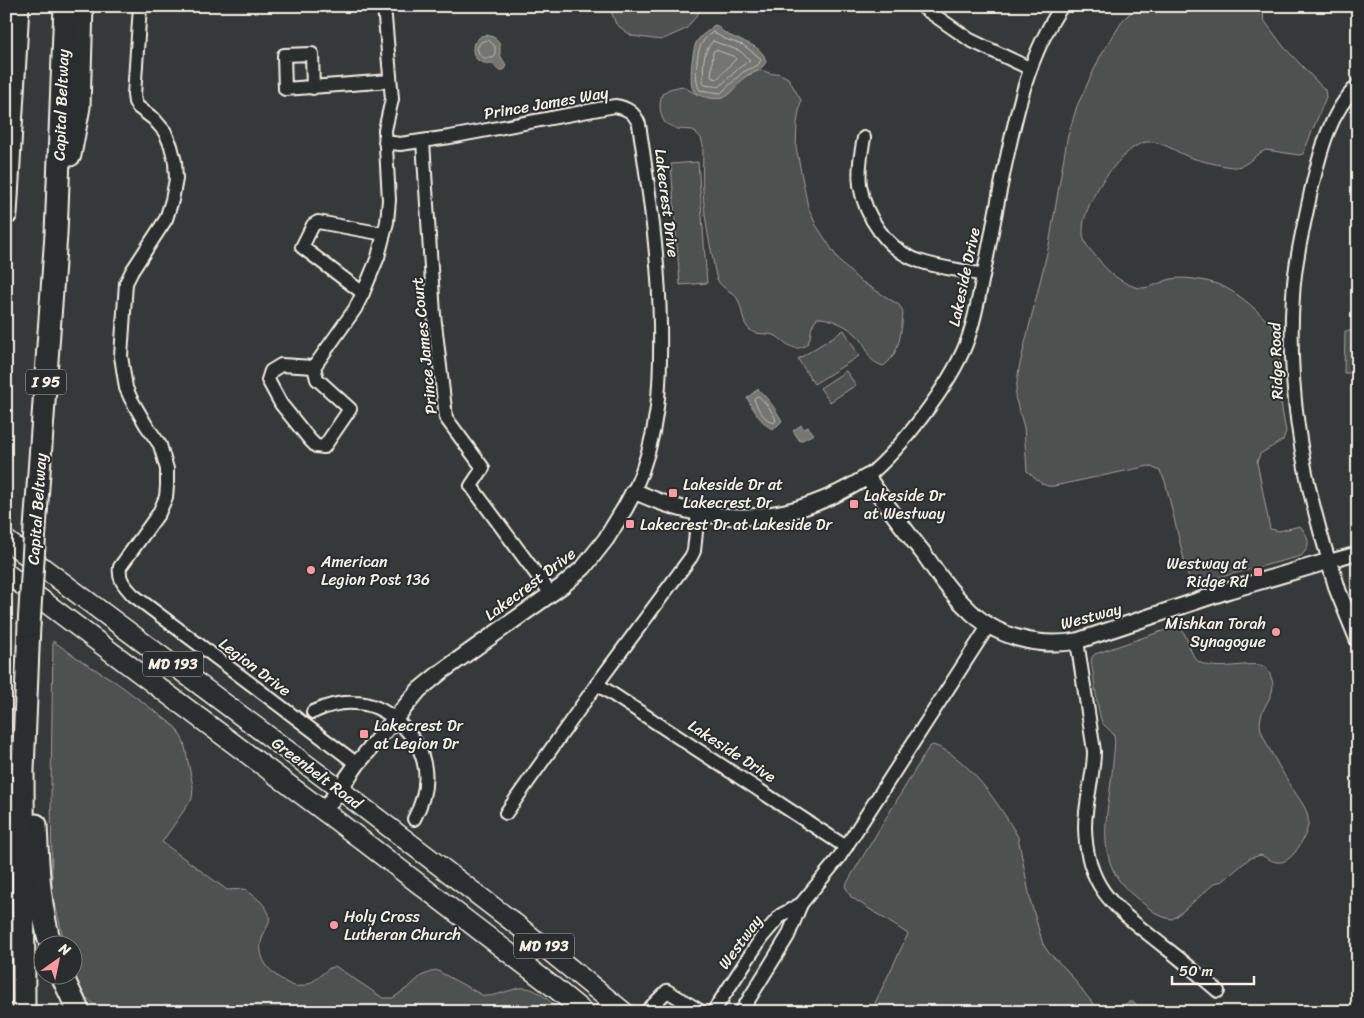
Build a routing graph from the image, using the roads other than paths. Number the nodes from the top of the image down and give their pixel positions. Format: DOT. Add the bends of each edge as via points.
graph roads {
  1 [pos="17,6"];
  2 [pos="65,6"];
  3 [pos="82,6"];
  4 [pos="140,6"];
  5 [pos="384,6"];
  6 [pos="921,6"];
  7 [pos="1062,6"];
  8 [pos="1029,68"];
  9 [pos="390,81"];
  10 [pos="1358,85"];
  11 [pos="313,88"];
  12 [pos="639,124"];
  13 [pos="864,138"];
  14 [pos="423,141"];
  15 [pos="385,142"];
  16 [pos="6,214"];
  17 [pos="56,234"];
  18 [pos="384,234"];
  19 [pos="983,275"];
  20 [pos="363,293"];
  21 [pos="314,368"];
  22 [pos="867,477"];
  23 [pos="634,491"];
  24 [pos="698,513"];
  25 [pos="6,540"];
  26 [pos="1358,553"];
  27 [pos="1329,562"];
  28 [pos="6,573"];
  29 [pos="551,594"];
  30 [pos="989,625"];
  31 [pos="1358,640"];
  32 [pos="1077,641"];
  33 [pos="26,682"];
  34 [pos="597,684"];
  35 [pos="313,712"];
  36 [pos="394,718"];
  37 [pos="357,764"];
  38 [pos="339,789"];
  39 [pos="324,811"];
  40 [pos="506,813"];
  41 [pos="414,819"];
  42 [pos="846,847"];
  43 [pos="801,904"];
  44 [pos="48,936"];
  45 [pos="67,986"];
  46 [pos="1218,991"];
  47 [pos="24,1012"];
  48 [pos="79,1012"];
  49 [pos="584,1012"];
  50 [pos="624,1012"];
  51 [pos="646,1012"];
  52 [pos="702,1012"];
  53 [pos="713,1012"];
  54 [pos="741,1012"];
  1 -- 16 [label="highway"];
  2 -- 17 [label="highway, Capital Beltway / I 95"];
  3 -- 17 [label="highway" via="79,107"];
  4 -- 37 [label="street, Legion Drive" via="135,102 165,132 175,162 176,179 166,219 126,283 121,356 126,388 136,410 160,444 167,469 166,498 153,523 120,567 119,574 133,595"];
  5 -- 9 [label="street"];
  6 -- 8 [label="street" via="970,40"];
  7 -- 8 [label="street, Lakeside Drive"];
  8 -- 19 [label="street, Lakeside Drive" via="1014,122"];
  9 -- 11 [label="street"];
  9 -- 15 [label="street" via="392,99"];
  10 -- 27 [label="street, Ridge Road" via="1344,100 1323,145 1304,223 1293,295 1294,398 1303,460"];
  11 -- 11 [label="street" via="286,89 284,55 312,54"];
  12 -- 14 [label="street, Prince James Way" via="630,111 615,106"];
  12 -- 23 [label="street, Lakecrest Drive" via="658,273 661,361 654,429"];
  13 -- 19 [label="street" via="860,184 869,213 884,238 920,261"];
  14 -- 15 [label="street"];
  14 -- 29 [label="street, Prince James Court" via="434,315 446,418 483,468 472,486"];
  15 -- 18 [label="street" via="389,200"];
  17 -- 33 [label="highway, Capital Beltway / I 95, bridge"];
  18 -- 20 [label="street"];
  18 -- 20 [label="street" via="318,222 313,225 302,247"];
  19 -- 22 [label="street, Lakeside Drive" via="972,327 958,360 938,394 902,441"];
  20 -- 21 [label="street"];
  21 -- 21 [label="street" via="281,365 271,371 268,380 281,404 310,440 316,446 324,447 350,409 317,380"];
  22 -- 24 [label="street, Lakeside Drive" via="816,503 780,513 744,517"];
  22 -- 30 [label="street, Westway" via="954,594 967,609"];
  23 -- 24 [label="street, Lakeside Drive"];
  23 -- 29 [label="street, Lakecrest Drive" via="590,560"];
  24 -- 34 [label="street" via="692,555"];
  25 -- 38 [label="main road, Greenbelt Road / MD 193"];
  26 -- 27 [label="street, Westway"];
  27 -- 31 [label="street, Ridge Road"];
  27 -- 32 [label="street, Westway" via="1230,590"];
  28 -- 39 [label="main road, Greenbelt Road / MD 193"];
  29 -- 36 [label="street, Lakecrest Drive" via="441,672"];
  30 -- 32 [label="street, Westway" via="1027,640"];
  30 -- 42 [label="street"];
  32 -- 46 [label="street" via="1094,751 1085,824 1088,856 1094,876 1103,893 1121,912"];
  33 -- 44 [label="highway" via="40,894"];
  33 -- 47 [label="highway, Capital Beltway / I 95"];
  34 -- 40 [label="street"];
  34 -- 42 [label="street, Lakeside Drive"];
  35 -- 36 [label="street" via="354,702 376,707"];
  36 -- 37 [label="street, Lakecrest Drive"];
  36 -- 41 [label="street" via="413,737 423,756 425,789"];
  37 -- 38 [label="street, Lakecrest Drive"];
  38 -- 39 [label="street, Lakecrest Drive"];
  38 -- 50 [label="main road, Greenbelt Road / MD 193"];
  39 -- 49 [label="main road, Greenbelt Road / MD 193"];
  42 -- 43 [label="street"];
  43 -- 53 [label="street, Westway" via="782,915 762,937"];
  43 -- 54 [label="street" via="788,936"];
  45 -- 48 [label="highway"];
  51 -- 52 [label="street" via="667,991"];
}
